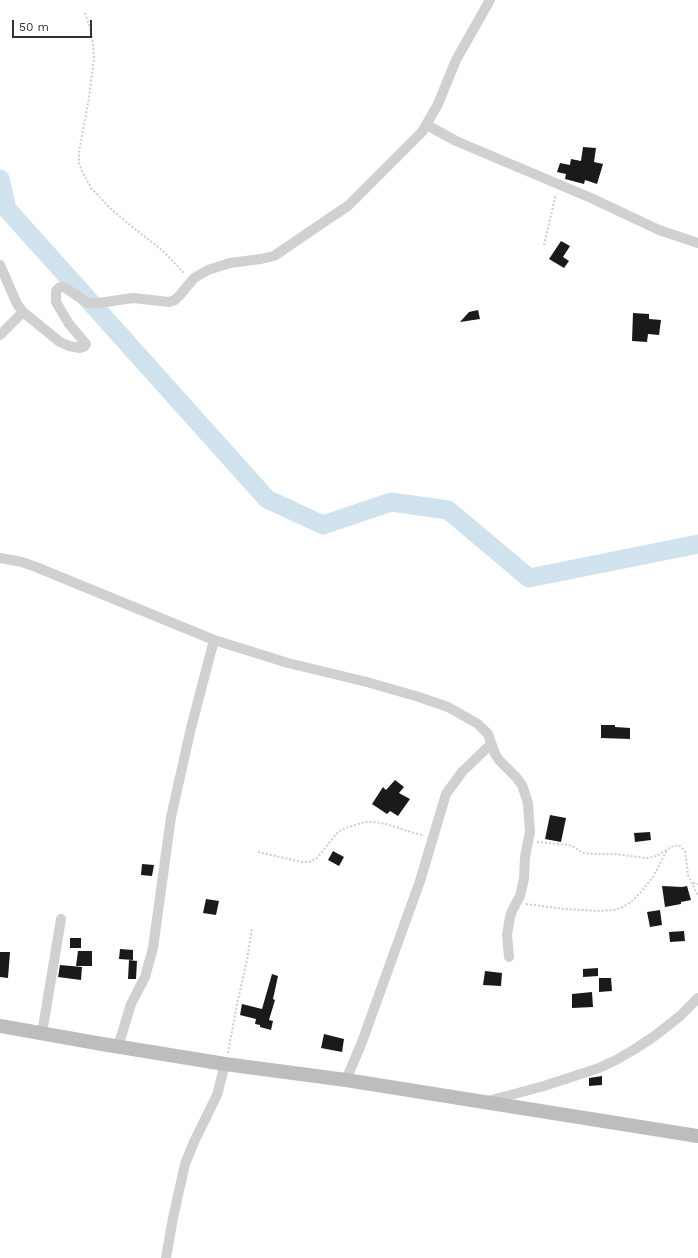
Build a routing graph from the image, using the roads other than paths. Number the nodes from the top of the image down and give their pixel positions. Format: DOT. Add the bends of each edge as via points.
graph roads {
  1 [pos="490,0"];
  2 [pos="427,125"];
  3 [pos="698,243"];
  4 [pos="0,265"];
  5 [pos="23,312"];
  6 [pos="0,335"];
  7 [pos="0,558"];
  8 [pos="214,640"];
  9 [pos="491,744"];
  10 [pos="61,920"];
  11 [pos="508,957"];
  12 [pos="698,998"];
  13 [pos="0,1026"];
  14 [pos="42,1033"];
  15 [pos="118,1046"];
  16 [pos="225,1064"];
  17 [pos="346,1080"];
  18 [pos="482,1102"];
  19 [pos="698,1136"];
  20 [pos="166,1258"];
  1 -- 2 [label="street" via="456,60"];
  2 -- 3 [label="street" via="456,141 558,183 659,230"];
  2 -- 5 [label="street" via="349,205 274,256 218,266 200,274 180,295 169,302 133,298 93,303 60,287 56,291 57,305 68,324 86,344 82,348 60,342"];
  4 -- 5 [label="street"];
  5 -- 6 [label="street"];
  7 -- 8 [label="street" via="36,567"];
  8 -- 9 [label="street" via="448,707 478,724 488,734"];
  8 -- 15 [label="street" via="171,817 153,948 145,977 131,1004"];
  9 -- 11 [label="street" via="499,760 516,777 525,793 530,823 523,888 512,910 508,927"];
  9 -- 17 [label="street" via="451,786 443,802 404,928"];
  10 -- 14 [label="street"];
  12 -- 18 [label="street" via="656,1035 616,1060 544,1086"];
  13 -- 14 [label="main road"];
  14 -- 15 [label="main road"];
  15 -- 16 [label="main road"];
  16 -- 17 [label="main road"];
  16 -- 20 [label="street" via="217,1095 185,1164"];
  17 -- 18 [label="main road"];
  18 -- 19 [label="main road"];
}
